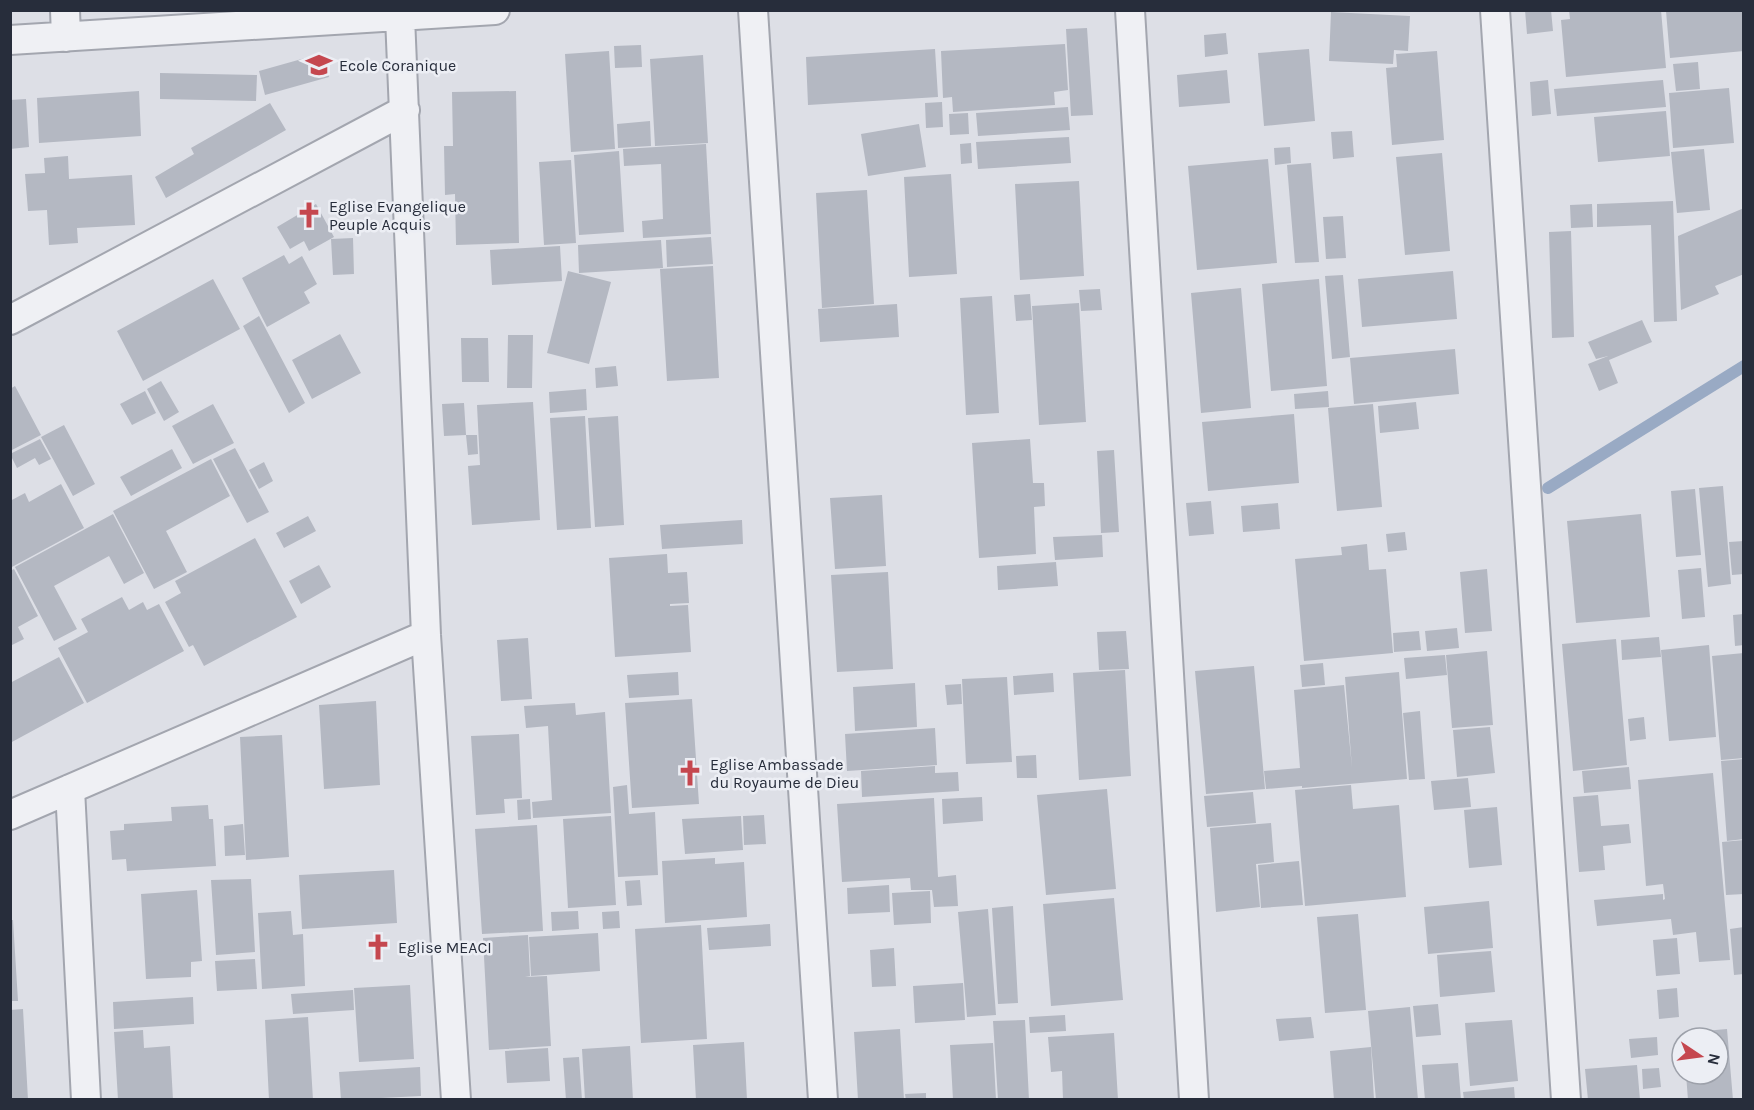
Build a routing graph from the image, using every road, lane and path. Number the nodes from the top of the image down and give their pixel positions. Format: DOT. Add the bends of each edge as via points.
graph roads {
  1 [pos="495,10"];
  2 [pos="753,10"];
  3 [pos="1130,10"];
  4 [pos="1495,10"];
  5 [pos="400,17"];
  6 [pos="66,24"];
  7 [pos="10,40"];
  8 [pos="405,110"];
  9 [pos="10,320"];
  10 [pos="426,634"];
  11 [pos="70,789"];
  12 [pos="10,815"];
  13 [pos="86,1100"];
  14 [pos="456,1100"];
  15 [pos="823,1100"];
  16 [pos="1194,1100"];
  17 [pos="1566,1100"];
  1 -- 5 [label="street"];
  2 -- 15 [label="street"];
  3 -- 16 [label="street"];
  4 -- 17 [label="street"];
  5 -- 6 [label="street"];
  5 -- 8 [label="street"];
  6 -- 7 [label="street"];
  8 -- 9 [label="street"];
  8 -- 10 [label="street"];
  10 -- 11 [label="street"];
  10 -- 14 [label="street"];
  11 -- 12 [label="street"];
  11 -- 13 [label="street"];
}
